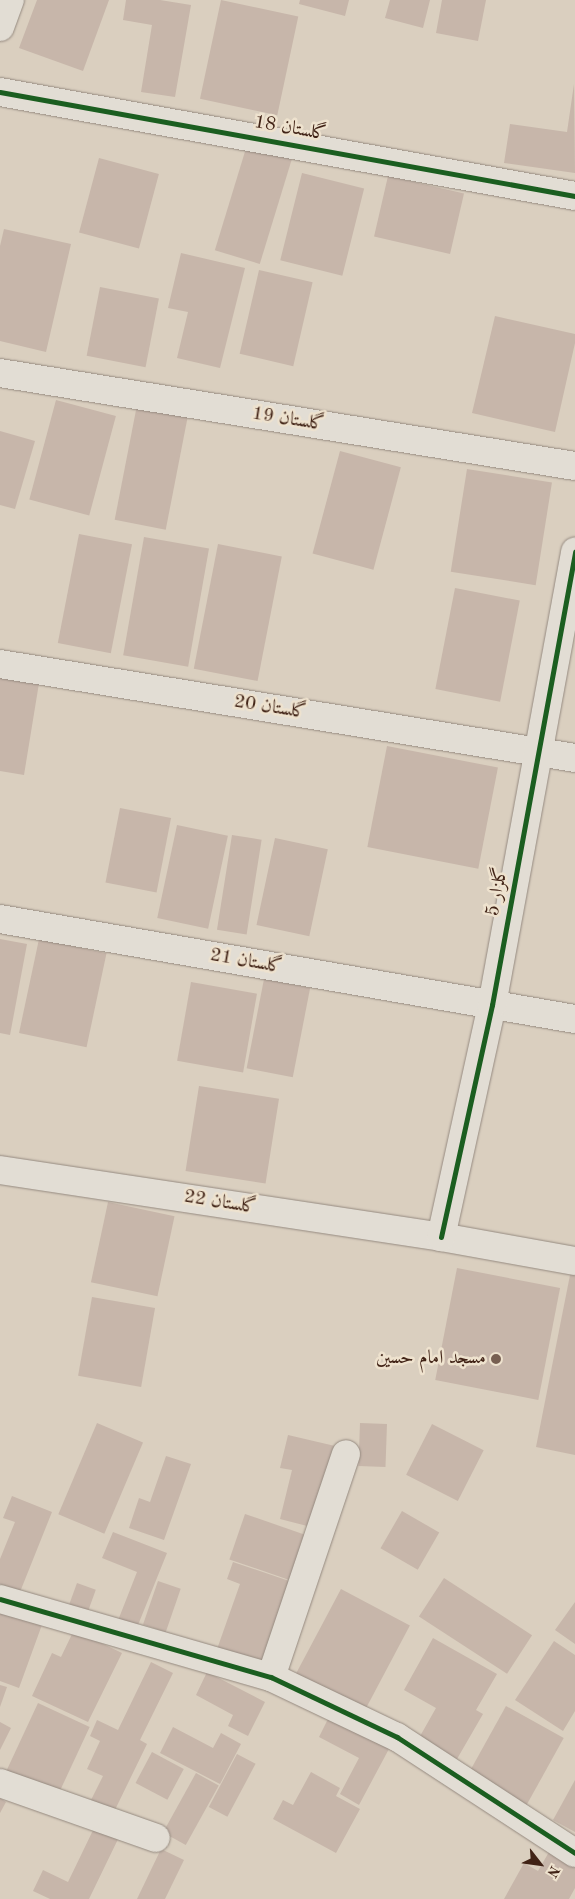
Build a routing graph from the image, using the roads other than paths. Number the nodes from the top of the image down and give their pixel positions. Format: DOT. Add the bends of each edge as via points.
graph roads {
  1 [pos="10,0"];
  2 [pos="0,27"];
  3 [pos="0,92"];
  4 [pos="575,196"];
  5 [pos="0,373"];
  6 [pos="575,466"];
  7 [pos="575,552"];
  8 [pos="0,664"];
  9 [pos="540,752"];
  10 [pos="575,758"];
  11 [pos="0,919"];
  12 [pos="492,1005"];
  13 [pos="575,1019"];
  14 [pos="0,1170"];
  15 [pos="441,1237"];
  16 [pos="575,1261"];
  17 [pos="346,1454"];
  18 [pos="0,1600"];
  19 [pos="271,1677"];
  20 [pos="0,1783"];
  21 [pos="156,1838"];
  22 [pos="575,1854"];
  1 -- 2 [label="street"];
  3 -- 4 [label="street, گلستان 18"];
  5 -- 6 [label="street, گلستان 19"];
  7 -- 9 [label="street, گلزار 5"];
  8 -- 9 [label="street, گلستان 20"];
  9 -- 10 [label="street, گلستان 20"];
  9 -- 12 [label="street, گلزار 5"];
  11 -- 12 [label="street, گلستان 21"];
  12 -- 13 [label="street, گلستان 21"];
  12 -- 15 [label="street, گلزار 5"];
  14 -- 15 [label="street, گلستان 22"];
  15 -- 16 [label="street, گلستان 22"];
  17 -- 19 [label="street"];
  18 -- 19 [label="street"];
  19 -- 22 [label="street" via="397,1737"];
  20 -- 21 [label="street"];
}
